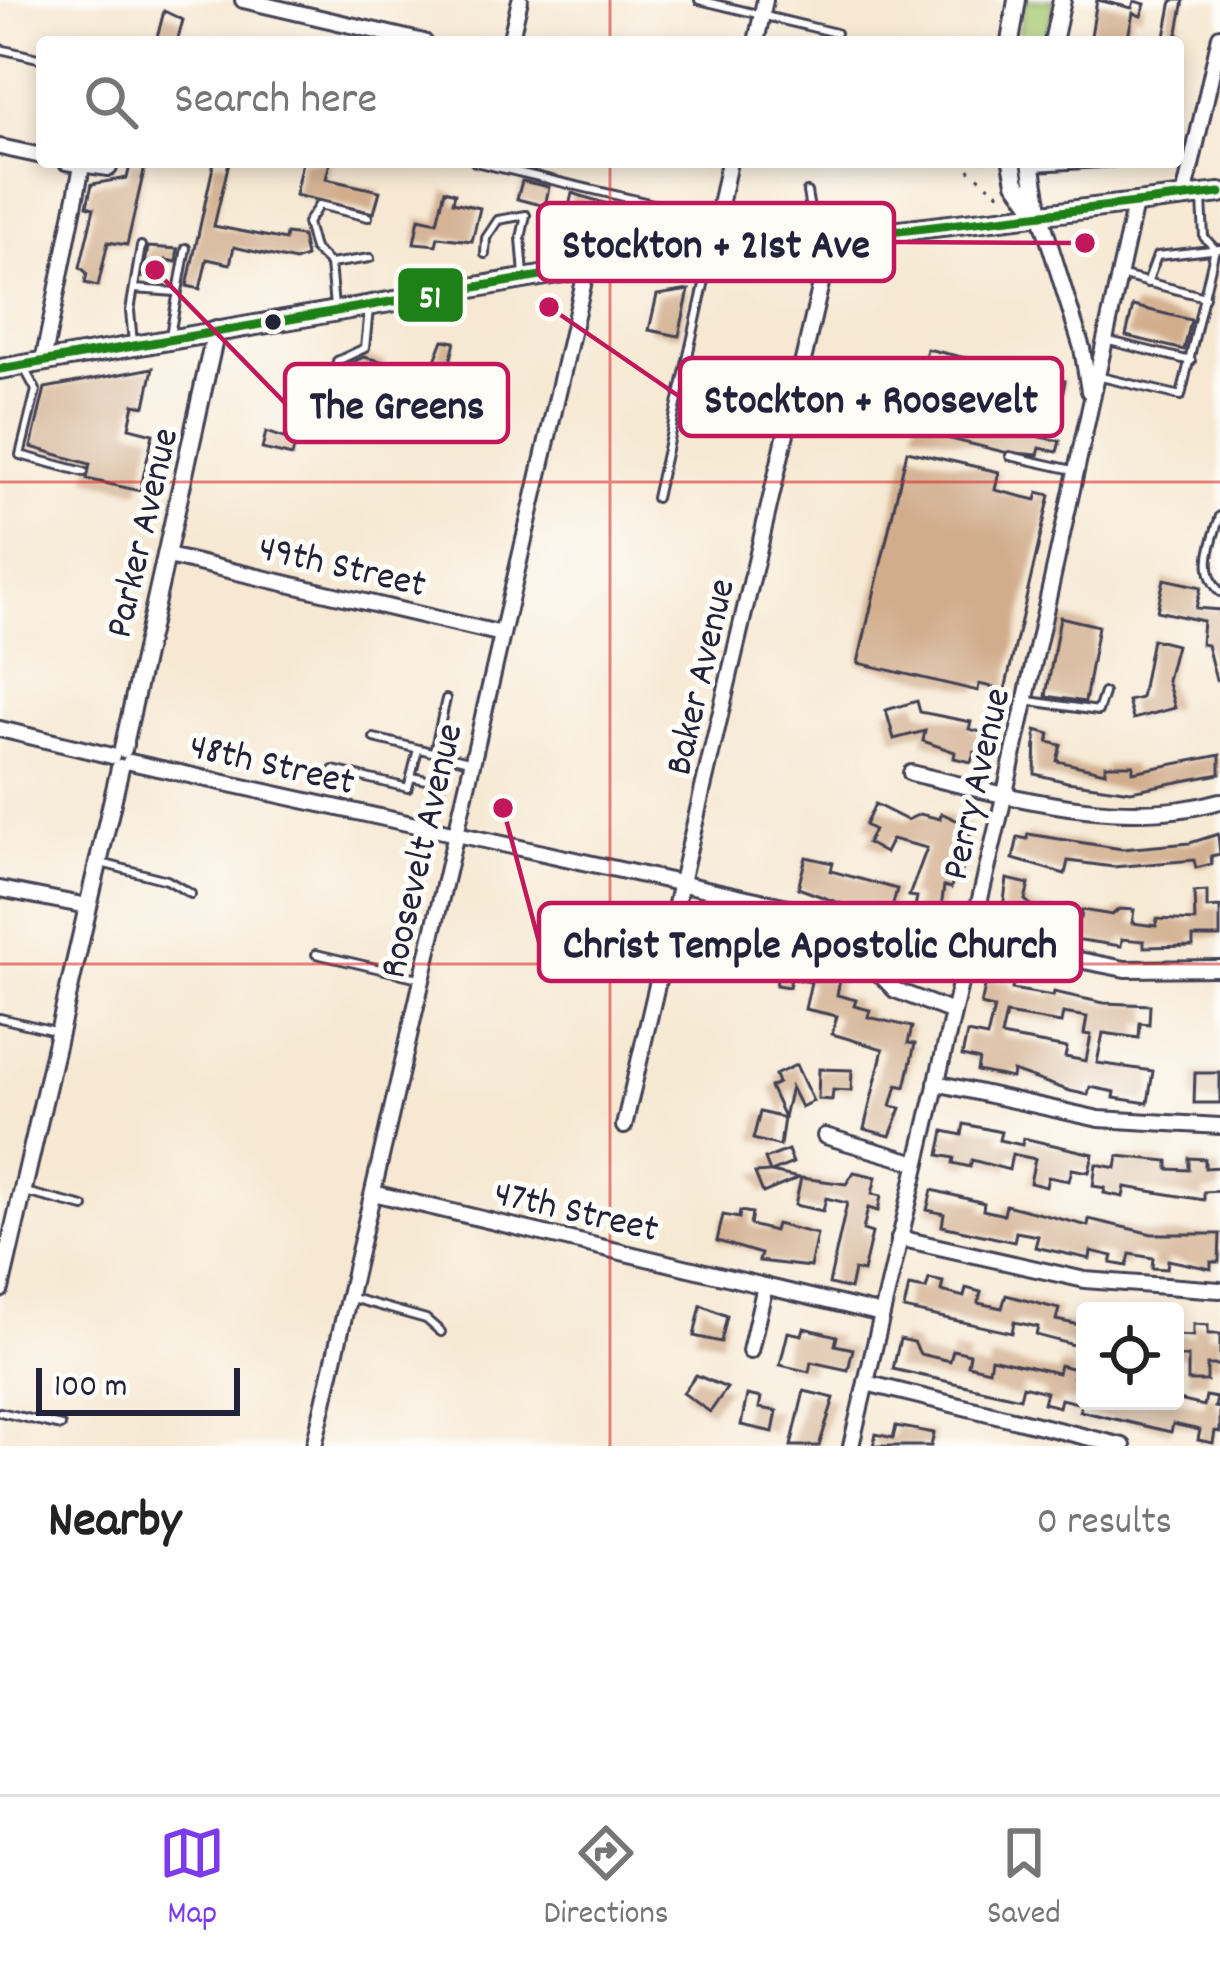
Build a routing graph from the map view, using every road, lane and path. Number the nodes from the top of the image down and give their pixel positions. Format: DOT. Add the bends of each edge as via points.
graph roads {
  1 [pos="244,0"];
  2 [pos="520,0"];
  3 [pos="699,0"];
  4 [pos="1017,0"];
  5 [pos="1062,0"];
  6 [pos="271,3"];
  7 [pos="764,7"];
  8 [pos="836,33"];
  9 [pos="400,36"];
  10 [pos="511,36"];
  11 [pos="1011,36"];
  12 [pos="1054,36"];
  13 [pos="1220,36"];
  14 [pos="0,49"];
  15 [pos="36,58"];
  16 [pos="0,146"];
  17 [pos="36,155"];
  18 [pos="81,168"];
  19 [pos="500,168"];
  20 [pos="728,168"];
  21 [pos="967,168"];
  22 [pos="1013,168"];
  23 [pos="1033,168"];
  24 [pos="807,191"];
  25 [pos="1000,194"];
  26 [pos="1202,195"];
  27 [pos="1135,204"];
  28 [pos="1041,216"];
  29 [pos="368,217"];
  30 [pos="717,219"];
  31 [pos="823,242"];
  32 [pos="140,246"];
  33 [pos="186,248"];
  34 [pos="1218,249"];
  35 [pos="485,254"];
  36 [pos="710,254"];
  37 [pos="370,259"];
  38 [pos="330,264"];
  39 [pos="586,268"];
  40 [pos="1119,275"];
  41 [pos="524,279"];
  42 [pos="1147,283"];
  43 [pos="134,289"];
  44 [pos="176,292"];
  45 [pos="1205,297"];
  46 [pos="370,305"];
  47 [pos="334,311"];
  48 [pos="216,330"];
  49 [pos="170,339"];
  50 [pos="1105,340"];
  51 [pos="133,346"];
  52 [pos="1191,361"];
  53 [pos="32,364"];
  54 [pos="0,369"];
  55 [pos="1097,376"];
  56 [pos="1088,420"];
  57 [pos="325,421"];
  58 [pos="1010,456"];
  59 [pos="1076,471"];
  60 [pos="84,472"];
  61 [pos="656,498"];
  62 [pos="1220,516"];
  63 [pos="168,556"];
  64 [pos="1220,592"];
  65 [pos="502,634"];
  66 [pos="1103,693"];
  67 [pos="446,700"];
  68 [pos="1026,700"];
  69 [pos="0,729"];
  70 [pos="374,738"];
  71 [pos="418,749"];
  72 [pos="434,752"];
  73 [pos="449,756"];
  74 [pos="121,759"];
  75 [pos="472,762"];
  76 [pos="333,770"];
  77 [pos="911,773"];
  78 [pos="410,777"];
  79 [pos="1005,794"];
  80 [pos="1220,801"];
  81 [pos="455,836"];
  82 [pos="98,862"];
  83 [pos="682,886"];
  84 [pos="0,889"];
  85 [pos="191,894"];
  86 [pos="87,906"];
  87 [pos="971,939"];
  88 [pos="316,954"];
  89 [pos="1220,968"];
  90 [pos="422,979"];
  91 [pos="953,1012"];
  92 [pos="0,1018"];
  93 [pos="58,1031"];
  94 [pos="936,1083"];
  95 [pos="624,1126"];
  96 [pos="1220,1126"];
  97 [pos="826,1136"];
  98 [pos="917,1163"];
  99 [pos="21,1192"];
  100 [pos="373,1193"];
  101 [pos="84,1207"];
  102 [pos="899,1238"];
  103 [pos="765,1286"];
  104 [pos="0,1289"];
  105 [pos="1220,1290"];
  106 [pos="349,1298"];
  107 [pos="881,1314"];
  108 [pos="441,1332"];
  109 [pos="750,1351"];
  110 [pos="866,1383"];
  111 [pos="0,1412"];
  112 [pos="61,1426"];
  113 [pos="314,1446"];
  114 [pos="851,1446"];
  115 [pos="1124,1446"];
  1 -- 6 [label="street"];
  2 -- 10 [label="street"];
  3 -- 7 [label="lane"];
  4 -- 11 [label="street"];
  5 -- 12 [label="street"];
  6 -- 9 [label="street"];
  7 -- 8 [label="lane"];
  13 -- 26 [label="street"];
  14 -- 15 [label="lane"];
  16 -- 17 [label="street"];
  18 -- 53 [label="street"];
  19 -- 30 [label="lane"];
  20 -- 30 [label="street"];
  21 -- 25 [label="path"];
  22 -- 28 [label="street"];
  23 -- 28 [label="street"];
  24 -- 31 [label="lane"];
  26 -- 27 [label="main road"];
  26 -- 34 [label="lane" via="1204,238"];
  27 -- 28 [label="main road"];
  27 -- 40 [label="street, Perry Avenue"];
  28 -- 31 [label="main road"];
  28 -- 56 [label="street" via="1082,348"];
  29 -- 38 [label="lane" via="319,205 307,223 314,249"];
  30 -- 36 [label="street"];
  31 -- 36 [label="main road"];
  31 -- 83 [label="street, Baker Avenue"];
  32 -- 43 [label="lane"];
  33 -- 44 [label="lane"];
  34 -- 42 [label="lane" via="1157,256"];
  34 -- 45 [label="lane"];
  35 -- 41 [label="lane" via="497,220 526,215"];
  36 -- 39 [label="main road"];
  36 -- 61 [label="lane"];
  37 -- 38 [label="lane"];
  38 -- 47 [label="lane"];
  39 -- 41 [label="main road"];
  39 -- 65 [label="street, Roosevelt Avenue"];
  40 -- 42 [label="lane"];
  40 -- 50 [label="street, Perry Avenue"];
  41 -- 46 [label="main road"];
  42 -- 45 [label="lane"];
  43 -- 44 [label="lane"];
  43 -- 51 [label="lane"];
  44 -- 49 [label="lane"];
  45 -- 52 [label="lane"];
  46 -- 47 [label="main road"];
  46 -- 57 [label="lane" via="365,348 337,361"];
  47 -- 48 [label="main road"];
  48 -- 49 [label="main road"];
  48 -- 63 [label="street, Parker Avenue"];
  49 -- 51 [label="main road"];
  50 -- 52 [label="lane"];
  50 -- 55 [label="street, Perry Avenue"];
  51 -- 53 [label="main road"];
  52 -- 55 [label="lane" via="1181,396"];
  53 -- 54 [label="main road"];
  53 -- 60 [label="lane" via="36,390 20,455"];
  55 -- 56 [label="street, Perry Avenue"];
  56 -- 59 [label="street, Perry Avenue"];
  58 -- 59 [label="lane"];
  59 -- 68 [label="street, Perry Avenue"];
  62 -- 64 [label="lane" via="1208,574"];
  63 -- 65 [label="street, 49th Street"];
  63 -- 74 [label="street, Parker Avenue"];
  65 -- 75 [label="street, Roosevelt Avenue"];
  66 -- 68 [label="lane" via="1098,711"];
  67 -- 72 [label="lane"];
  68 -- 79 [label="street, Perry Avenue"];
  69 -- 74 [label="street, 48th Street"];
  70 -- 71 [label="lane"];
  71 -- 72 [label="lane"];
  71 -- 78 [label="lane"];
  72 -- 73 [label="lane"];
  73 -- 75 [label="lane"];
  73 -- 78 [label="lane" via="442,783"];
  74 -- 81 [label="street, 48th Street"];
  74 -- 82 [label="street, Parker Avenue"];
  75 -- 81 [label="street, Roosevelt Avenue"];
  76 -- 78 [label="lane" via="407,788"];
  77 -- 79 [label="street"];
  79 -- 80 [label="street" via="1120,814"];
  79 -- 87 [label="street, Perry Avenue"];
  81 -- 83 [label="street, 48th Street"];
  81 -- 90 [label="street, Roosevelt Avenue"];
  82 -- 85 [label="lane"];
  82 -- 86 [label="street, Parker Avenue"];
  83 -- 91 [label="street, 48th Street" via="807,913 841,934 896,990"];
  83 -- 95 [label="street, Baker Avenue"];
  84 -- 86 [label="street"];
  86 -- 93 [label="street, Parker Avenue"];
  87 -- 89 [label="street" via="1125,969"];
  87 -- 91 [label="street, Perry Avenue"];
  88 -- 90 [label="lane"];
  90 -- 100 [label="street, Roosevelt Avenue"];
  91 -- 94 [label="street, Perry Avenue"];
  92 -- 93 [label="lane"];
  93 -- 99 [label="street, Parker Avenue"];
  94 -- 96 [label="street" via="1099,1119"];
  94 -- 98 [label="street, Perry Avenue"];
  97 -- 98 [label="street"];
  98 -- 102 [label="street, Perry Avenue"];
  99 -- 101 [label="lane"];
  99 -- 104 [label="street, Parker Avenue"];
  100 -- 103 [label="street, 47th Street"];
  100 -- 106 [label="street, Roosevelt Avenue"];
  102 -- 105 [label="street" via="1085,1280"];
  102 -- 107 [label="street, Perry Avenue"];
  103 -- 107 [label="street, 47th Street"];
  103 -- 109 [label="street"];
  106 -- 108 [label="lane" via="426,1319"];
  106 -- 113 [label="street, Roosevelt Avenue"];
  107 -- 110 [label="street, Perry Avenue"];
  110 -- 114 [label="street, Perry Avenue"];
  110 -- 115 [label="street"];
  111 -- 112 [label="lane"];
}
